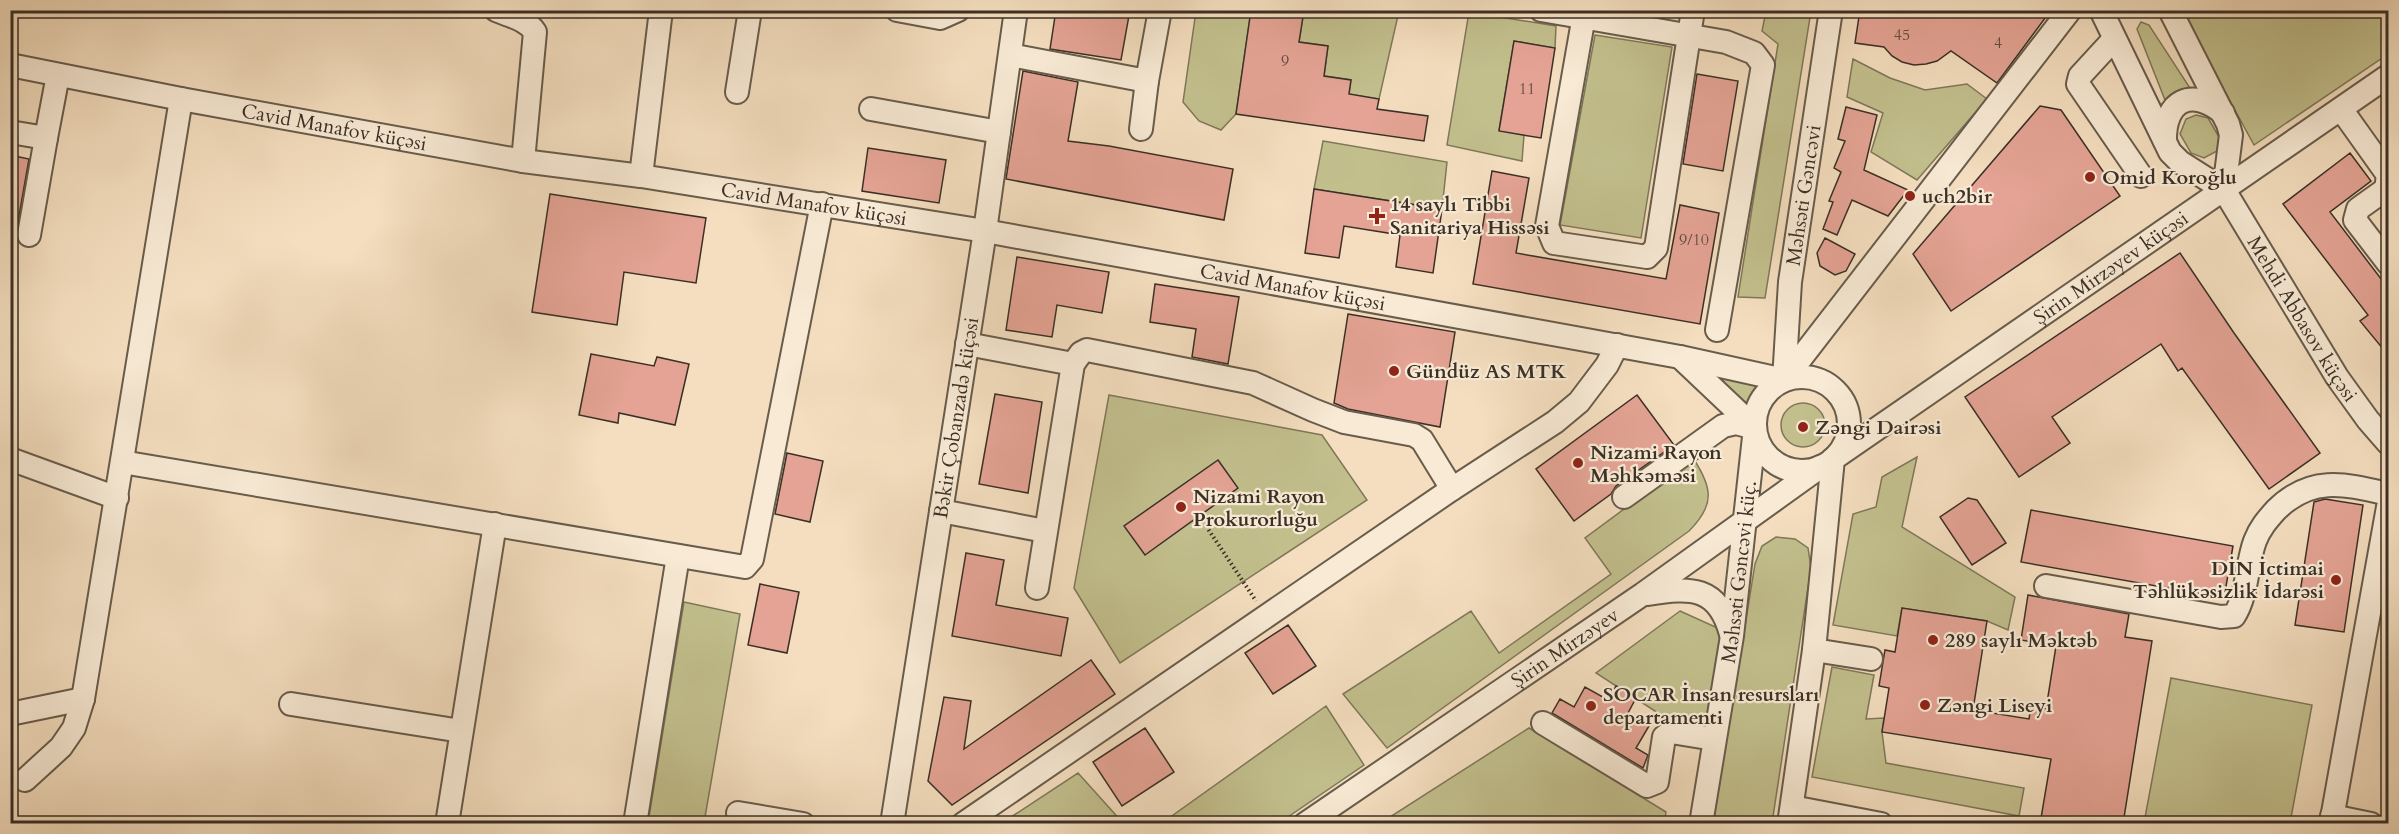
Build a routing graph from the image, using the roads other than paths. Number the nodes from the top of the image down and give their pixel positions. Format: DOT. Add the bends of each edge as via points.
graph roads {
  1 [pos="496,10"];
  2 [pos="660,10"];
  3 [pos="750,10"];
  4 [pos="897,10"];
  5 [pos="958,10"];
  6 [pos="1016,10"];
  7 [pos="1160,10"];
  8 [pos="1541,10"];
  9 [pos="1693,10"];
  10 [pos="1831,10"];
  11 [pos="2070,10"];
  12 [pos="2100,10"];
  13 [pos="2170,10"];
  14 [pos="1584,14"];
  15 [pos="1689,36"];
  16 [pos="2114,39"];
  17 [pos="1010,55"];
  18 [pos="10,65"];
  19 [pos="58,75"];
  20 [pos="2388,76"];
  21 [pos="1147,81"];
  22 [pos="737,92"];
  23 [pos="181,99"];
  24 [pos="871,109"];
  25 [pos="2341,109"];
  26 [pos="2223,113"];
  27 [pos="1141,129"];
  28 [pos="10,132"];
  29 [pos="999,132"];
  30 [pos="46,138"];
  31 [pos="2165,141"];
  32 [pos="524,161"];
  33 [pos="641,176"];
  34 [pos="2141,176"];
  35 [pos="2224,190"];
  36 [pos="822,204"];
  37 [pos="985,231"];
  38 [pos="29,235"];
  39 [pos="2388,263"];
  40 [pos="1718,330"];
  41 [pos="967,344"];
  42 [pos="1617,345"];
  43 [pos="1680,357"];
  44 [pos="1073,364"];
  45 [pos="1784,380"];
  46 [pos="1755,428"];
  47 [pos="2388,443"];
  48 [pos="10,459"];
  49 [pos="122,462"];
  50 [pos="1827,463"];
  51 [pos="1452,489"];
  52 [pos="2388,494"];
  53 [pos="117,498"];
  54 [pos="1624,498"];
  55 [pos="2388,507"];
  56 [pos="941,511"];
  57 [pos="1746,519"];
  58 [pos="495,524"];
  59 [pos="1045,531"];
  60 [pos="678,556"];
  61 [pos="2046,586"];
  62 [pos="1037,588"];
  63 [pos="1643,594"];
  64 [pos="1732,636"];
  65 [pos="1814,650"];
  66 [pos="1871,659"];
  67 [pos="84,699"];
  68 [pos="291,704"];
  69 [pos="10,714"];
  70 [pos="1543,723"];
  71 [pos="461,731"];
  72 [pos="1714,739"];
  73 [pos="25,780"];
  74 [pos="738,813"];
  75 [pos="1790,815"];
  76 [pos="2332,820"];
  77 [pos="447,824"];
  78 [pos="635,824"];
  79 [pos="803,824"];
  80 [pos="892,824"];
  81 [pos="963,824"];
  82 [pos="1305,824"];
  83 [pos="1701,824"];
  84 [pos="1881,824"];
  85 [pos="2371,824"];
  1 -- 32 [label="street" via="524,21 535,32"];
  2 -- 33 [label="street"];
  3 -- 22 [label="street"];
  4 -- 5 [label="street" via="940,18"];
  6 -- 17 [label="street, Bəkir Çobanzadə küçəsi"];
  7 -- 21 [label="street"];
  8 -- 14 [label="street"];
  9 -- 15 [label="street"];
  10 -- 45 [label="street, Məhsəti Gəncəvi" via="1790,282"];
  11 -- 45 [label="street"];
  12 -- 16 [label="street, Mehdi Abbasov küçəsi"];
  13 -- 26 [label="street"];
  14 -- 15 [label="street"];
  14 -- 15 [label="street" via="1547,226 1554,243 1647,257 1656,248"];
  15 -- 40 [label="street" via="1726,42 1755,53 1763,65"];
  16 -- 31 [label="street, Mehdi Abbasov küçəsi"];
  16 -- 34 [label="street" via="2080,76 2078,84"];
  17 -- 21 [label="street"];
  17 -- 29 [label="street, Bəkir Çobanzadə küçəsi"];
  18 -- 19 [label="street, Cavid Manafov küçəsi"];
  19 -- 23 [label="street, Cavid Manafov küçəsi"];
  19 -- 30 [label="street"];
  20 -- 25 [label="street, Şirin Mirzəyev küçəsi"];
  21 -- 27 [label="street"];
  23 -- 32 [label="street, Cavid Manafov küçəsi"];
  23 -- 49 [label="street"];
  24 -- 29 [label="street"];
  25 -- 35 [label="street, Şirin Mirzəyev küçəsi"];
  25 -- 39 [label="street" via="2388,175 2386,189 2358,209 2355,220"];
  26 -- 31 [label="street" via="2205,101 2180,103 2167,117"];
  26 -- 35 [label="street" via="2231,135"];
  28 -- 30 [label="street"];
  29 -- 37 [label="street, Bəkir Çobanzadə küçəsi"];
  30 -- 38 [label="street"];
  31 -- 35 [label="street, Mehdi Abbasov küçəsi" via="2180,162"];
  32 -- 33 [label="street, Cavid Manafov küçəsi"];
  33 -- 36 [label="street, Cavid Manafov küçəsi"];
  35 -- 47 [label="street, Mehdi Abbasov küçəsi" via="2337,377"];
  35 -- 50 [label="street, Şirin Mirzəyev küçəsi"];
  36 -- 37 [label="street, Cavid Manafov küçəsi"];
  36 -- 60 [label="street" via="752,559 745,567"];
  37 -- 41 [label="street, Bəkir Çobanzadə küçəsi"];
  37 -- 42 [label="street, Cavid Manafov küçəsi"];
  41 -- 44 [label="street"];
  41 -- 56 [label="street, Bəkir Çobanzadə küçəsi"];
  42 -- 43 [label="street, Cavid Manafov küçəsi"];
  42 -- 51 [label="street" via="1579,402"];
  43 -- 45 [label="street, Cavid Manafov küçəsi"];
  43 -- 46 [label="street"];
  44 -- 51 [label="street" via="1087,350 1253,382 1344,422 1414,435 1422,440"];
  44 -- 59 [label="street"];
  45 -- 46 [label="street" via="1762,399"];
  45 -- 50 [label="street" via="1813,378 1838,393 1845,406 1848,435"];
  46 -- 50 [label="street" via="1759,442 1778,464 1799,470"];
  46 -- 54 [label="street" via="1736,423 1723,426"];
  46 -- 57 [label="street, Məhsəti Gəncəvi küç."];
  48 -- 53 [label="street"];
  49 -- 53 [label="street"];
  49 -- 58 [label="street"];
  50 -- 57 [label="street, Şirin Mirzəyev"];
  50 -- 65 [label="street"];
  51 -- 81 [label="street"];
  52 -- 61 [label="street" via="2334,484 2306,488 2286,500 2262,525 2254,542 2241,606 2234,616 2221,617"];
  53 -- 67 [label="street"];
  55 -- 76 [label="street"];
  56 -- 59 [label="street"];
  56 -- 80 [label="street, Bəkir Çobanzadə küçəsi"];
  57 -- 63 [label="street, Şirin Mirzəyev"];
  57 -- 64 [label="street, Məhsəti Gəncəvi küç."];
  58 -- 60 [label="street"];
  58 -- 71 [label="street"];
  59 -- 62 [label="street"];
  60 -- 78 [label="street"];
  63 -- 64 [label="street" via="1697,590 1722,608"];
  63 -- 82 [label="street, Şirin Mirzəyev"];
  64 -- 72 [label="street, Məhsəti Gəncəvi küç."];
  65 -- 66 [label="street"];
  65 -- 75 [label="street"];
  67 -- 69 [label="street"];
  67 -- 73 [label="street" via="74,728 61,747"];
  68 -- 71 [label="street"];
  70 -- 72 [label="street" via="1647,786 1657,782 1664,736 1671,732"];
  71 -- 77 [label="street"];
  72 -- 83 [label="street, Məhsəti Gəncəvi küç."];
  74 -- 79 [label="street"];
  75 -- 84 [label="street"];
  76 -- 85 [label="street"];
}
